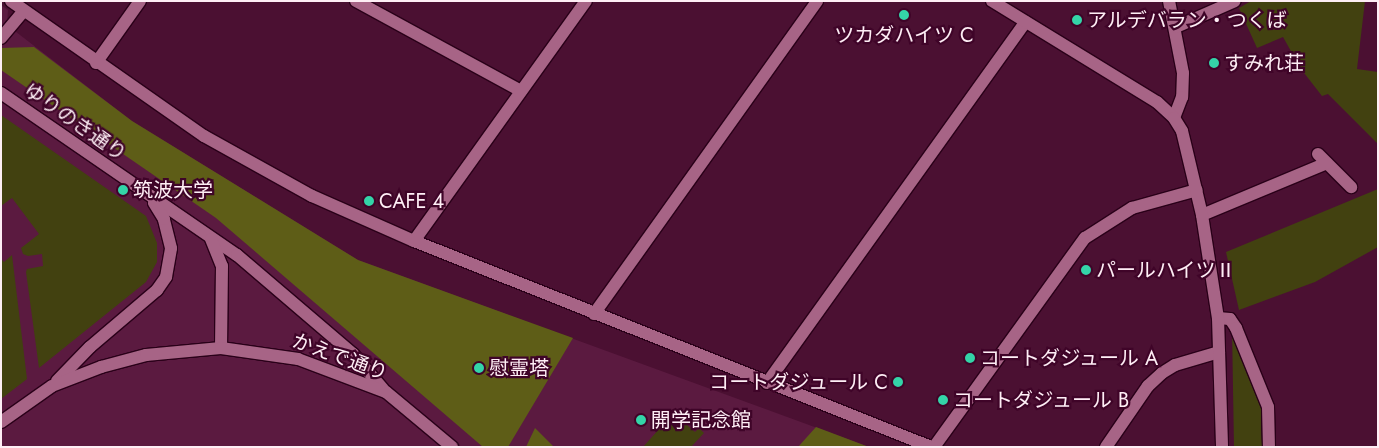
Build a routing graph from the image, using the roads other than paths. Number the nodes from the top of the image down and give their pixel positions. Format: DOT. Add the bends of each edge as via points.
graph roads {
  1 [pos="12,1"];
  2 [pos="140,1"];
  3 [pos="586,1"];
  4 [pos="817,1"];
  5 [pos="992,1"];
  6 [pos="1169,1"];
  7 [pos="1235,1"];
  8 [pos="361,2"];
  9 [pos="24,11"];
  10 [pos="1025,22"];
  11 [pos="1176,27"];
  12 [pos="1,38"];
  13 [pos="96,63"];
  14 [pos="521,91"];
  15 [pos="1,93"];
  16 [pos="1174,118"];
  17 [pos="1351,187"];
  18 [pos="1197,190"];
  19 [pos="152,199"];
  20 [pos="1202,215"];
  21 [pos="212,239"];
  22 [pos="414,241"];
  23 [pos="594,314"];
  24 [pos="1218,318"];
  25 [pos="221,348"];
  26 [pos="1219,352"];
  27 [pos="766,383"];
  28 [pos="52,386"];
  29 [pos="386,392"];
  30 [pos="1,422"];
  31 [pos="452,447"];
  32 [pos="933,447"];
  33 [pos="1106,447"];
  34 [pos="1222,447"];
  35 [pos="1269,447"];
  1 -- 9 [label="street"];
  2 -- 13 [label="street"];
  3 -- 14 [label="street"];
  4 -- 23 [label="street"];
  5 -- 10 [label="street"];
  6 -- 11 [label="street"];
  7 -- 11 [label="street"];
  8 -- 14 [label="street"];
  9 -- 12 [label="street"];
  9 -- 13 [label="street"];
  10 -- 16 [label="street" via="1157,102"];
  10 -- 27 [label="street"];
  11 -- 16 [label="street" via="1182,95"];
  13 -- 22 [label="street" via="204,136 362,220"];
  14 -- 22 [label="street"];
  15 -- 19 [label="street, ゆりのき通り"];
  16 -- 18 [label="street" via="1182,131"];
  17 -- 20 [label="street" via="1322,159"];
  18 -- 20 [label="street"];
  18 -- 32 [label="street" via="1132,208 1085,238"];
  19 -- 21 [label="street"];
  19 -- 28 [label="street" via="164,219 171,248 166,277 157,290 90,347"];
  20 -- 24 [label="street"];
  21 -- 25 [label="street" via="222,266"];
  21 -- 29 [label="street" via="237,255 353,354"];
  22 -- 23 [label="street"];
  23 -- 27 [label="street"];
  24 -- 26 [label="street"];
  24 -- 35 [label="street" via="1230,319 1236,328 1268,407"];
  25 -- 28 [label="street, かえで通り" via="146,355 101,367"];
  25 -- 29 [label="street, かえで通り" via="298,359"];
  26 -- 33 [label="street" via="1175,365 1162,373 1148,386"];
  26 -- 34 [label="street"];
  27 -- 32 [label="street"];
  28 -- 30 [label="street"];
  29 -- 31 [label="street, かえで通り"];
}
